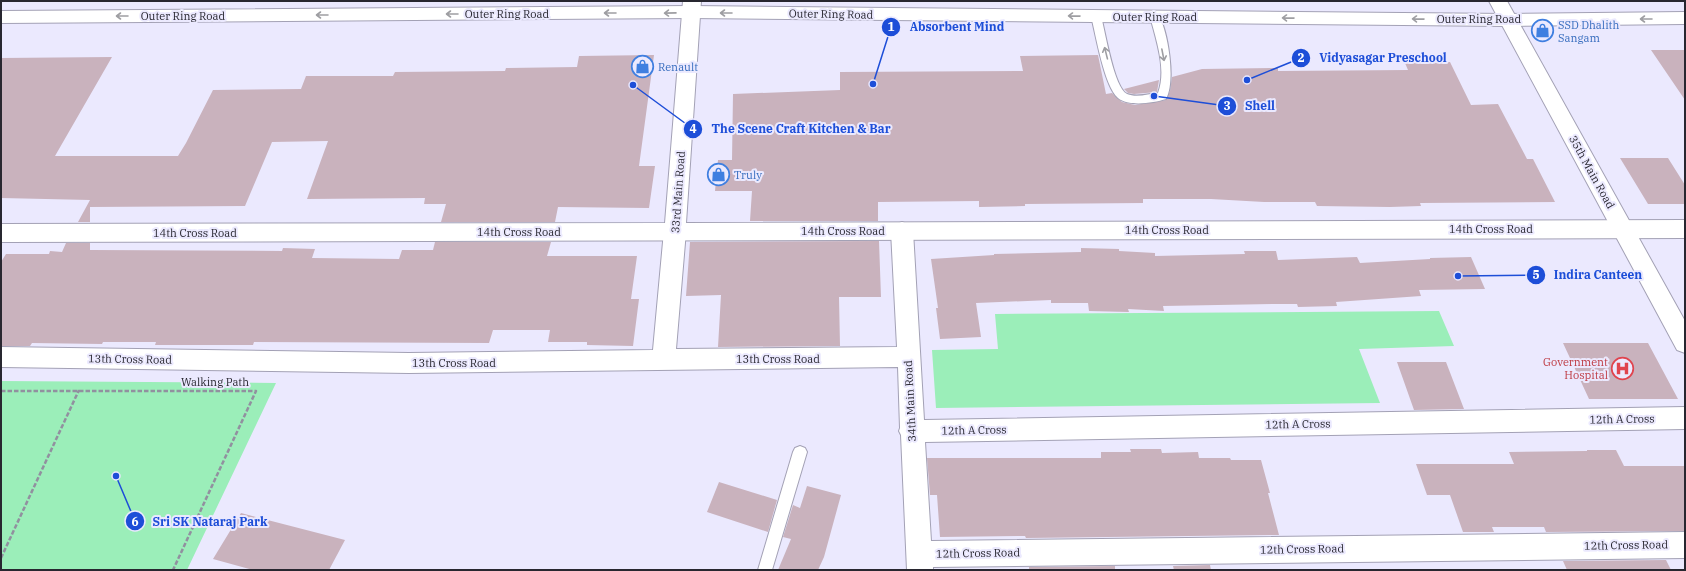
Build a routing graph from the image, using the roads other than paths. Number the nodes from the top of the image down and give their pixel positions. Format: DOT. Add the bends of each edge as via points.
graph roads {
  1 [pos="1498,1"];
  2 [pos="691,7"];
  3 [pos="1096,16"];
  4 [pos="1155,16"];
  5 [pos="1,17"];
  6 [pos="1685,18"];
  7 [pos="1508,20"];
  8 [pos="1623,229"];
  9 [pos="1685,229"];
  10 [pos="675,231"];
  11 [pos="902,231"];
  12 [pos="1,233"];
  13 [pos="1676,308"];
  14 [pos="1685,343"];
  15 [pos="1,358"];
  16 [pos="908,358"];
  17 [pos="664,359"];
  18 [pos="1685,418"];
  19 [pos="911,431"];
  20 [pos="800,452"];
  21 [pos="1685,545"];
  22 [pos="919,562"];
  23 [pos="765,570"];
  1 -- 7 [label="main road, 35th Main Road"];
  3 -- 2 [label="main road, Outer Ring Road, one-way"];
  2 -- 5 [label="main road, Outer Ring Road, one-way"];
  2 -- 10 [label="main road, 33rd Main Road"];
  3 -- 4 [label="main road, Outer Ring Road"];
  4 -- 3 [label="lane, one-way" via="1166,74 1166,88 1162,96 1132,99 1120,95 1113,85"];
  7 -- 4 [label="main road, Outer Ring Road, one-way"];
  6 -- 7 [label="main road, Outer Ring Road, one-way"];
  7 -- 8 [label="main road, 35th Main Road"];
  8 -- 9 [label="main road, 14th Cross Road"];
  8 -- 11 [label="main road, 14th Cross Road"];
  8 -- 13 [label="main road, 35th Main Road"];
  10 -- 11 [label="main road, 14th Cross Road"];
  10 -- 12 [label="main road, 14th Cross Road"];
  10 -- 17 [label="main road, 33rd Main Road"];
  11 -- 16 [label="main road, 34th Main Road"];
  13 -- 14 [label="main road, 35th Main Road"];
  15 -- 17 [label="main road, 13th Cross Road" via="409,363"];
  16 -- 17 [label="main road, 13th Cross Road"];
  16 -- 19 [label="main road, 34th Main Road"];
  18 -- 19 [label="main road, 12th A Cross"];
  19 -- 22 [label="main road, 34th Main Road"];
  20 -- 23 [label="lane"];
  21 -- 22 [label="main road, 12th Cross Road"];
}
